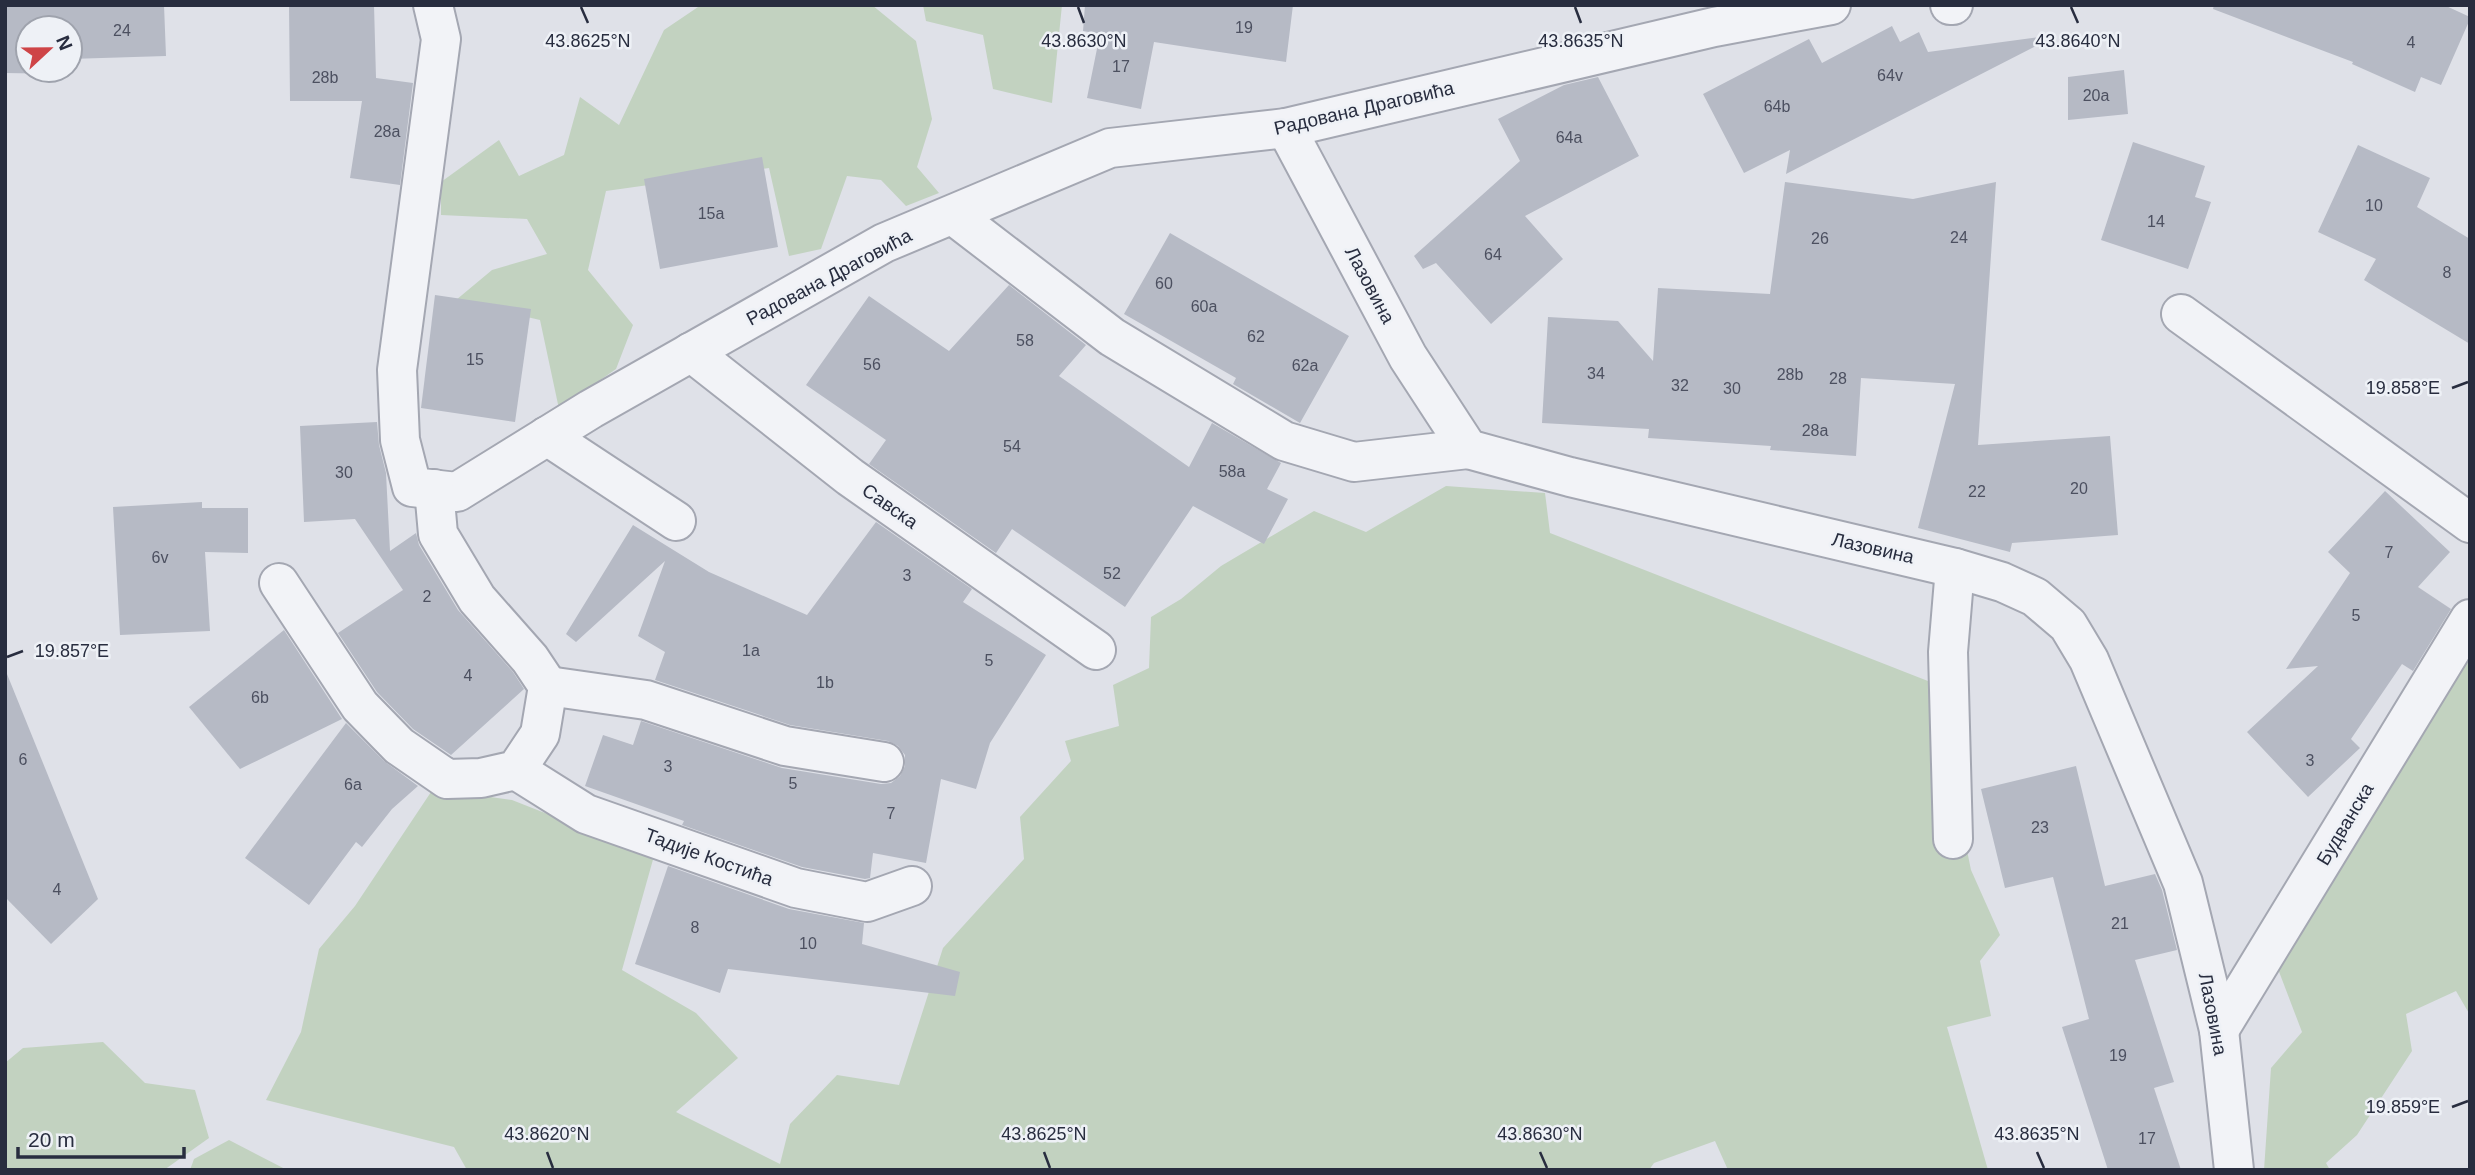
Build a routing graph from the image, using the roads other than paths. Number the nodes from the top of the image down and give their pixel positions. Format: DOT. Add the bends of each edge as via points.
graph roads {
  1 [pos="433,5"];
  2 [pos="1831,5"];
  3 [pos="1286,128"];
  4 [pos="953,215"];
  5 [pos="2181,314"];
  6 [pos="691,352"];
  7 [pos="547,436"];
  8 [pos="1468,449"];
  9 [pos="434,489"];
  10 [pos="676,521"];
  11 [pos="2470,523"];
  12 [pos="1955,568"];
  13 [pos="279,583"];
  14 [pos="2470,619"];
  15 [pos="1096,650"];
  16 [pos="548,686"];
  17 [pos="884,762"];
  18 [pos="516,770"];
  19 [pos="1953,839"];
  20 [pos="912,886"];
  21 [pos="2219,1030"];
  22 [pos="2234,1170"];
  1 -- 9 [label="street" via="441,39 397,370 400,440 412,487"];
  2 -- 3 [label="street, Радована Драговића" via="1714,27"];
  3 -- 4 [label="street, Радована Драговића" via="1110,148"];
  3 -- 8 [label="street, Лазовина" via="1408,357"];
  4 -- 6 [label="street, Радована Драговића" via="884,243"];
  4 -- 8 [label="street" via="1112,337 1284,441 1354,462"];
  5 -- 11 [label="street"];
  6 -- 7 [label="street, Радована Драговића"];
  6 -- 15 [label="street, Савска" via="850,477"];
  7 -- 9 [label="street, Радована Драговића" via="457,492"];
  7 -- 10 [label="street"];
  8 -- 12 [label="street, Лазовина"];
  9 -- 16 [label="street" via="438,534 477,599"];
  12 -- 19 [label="street" via="1948,652"];
  12 -- 21 [label="street, Лазовина" via="2035,597 2067,625 2089,660 2183,883"];
  13 -- 18 [label="street" via="360,706 399,746 447,779"];
  14 -- 21 [label="street, Будванска"];
  16 -- 17 [label="street" via="646,701 785,746"];
  16 -- 18 [label="street" via="540,734"];
  18 -- 20 [label="street, Тадије Костића" via="586,814 796,888 867,902"];
  21 -- 22 [label="street, Лазовина"];
}
